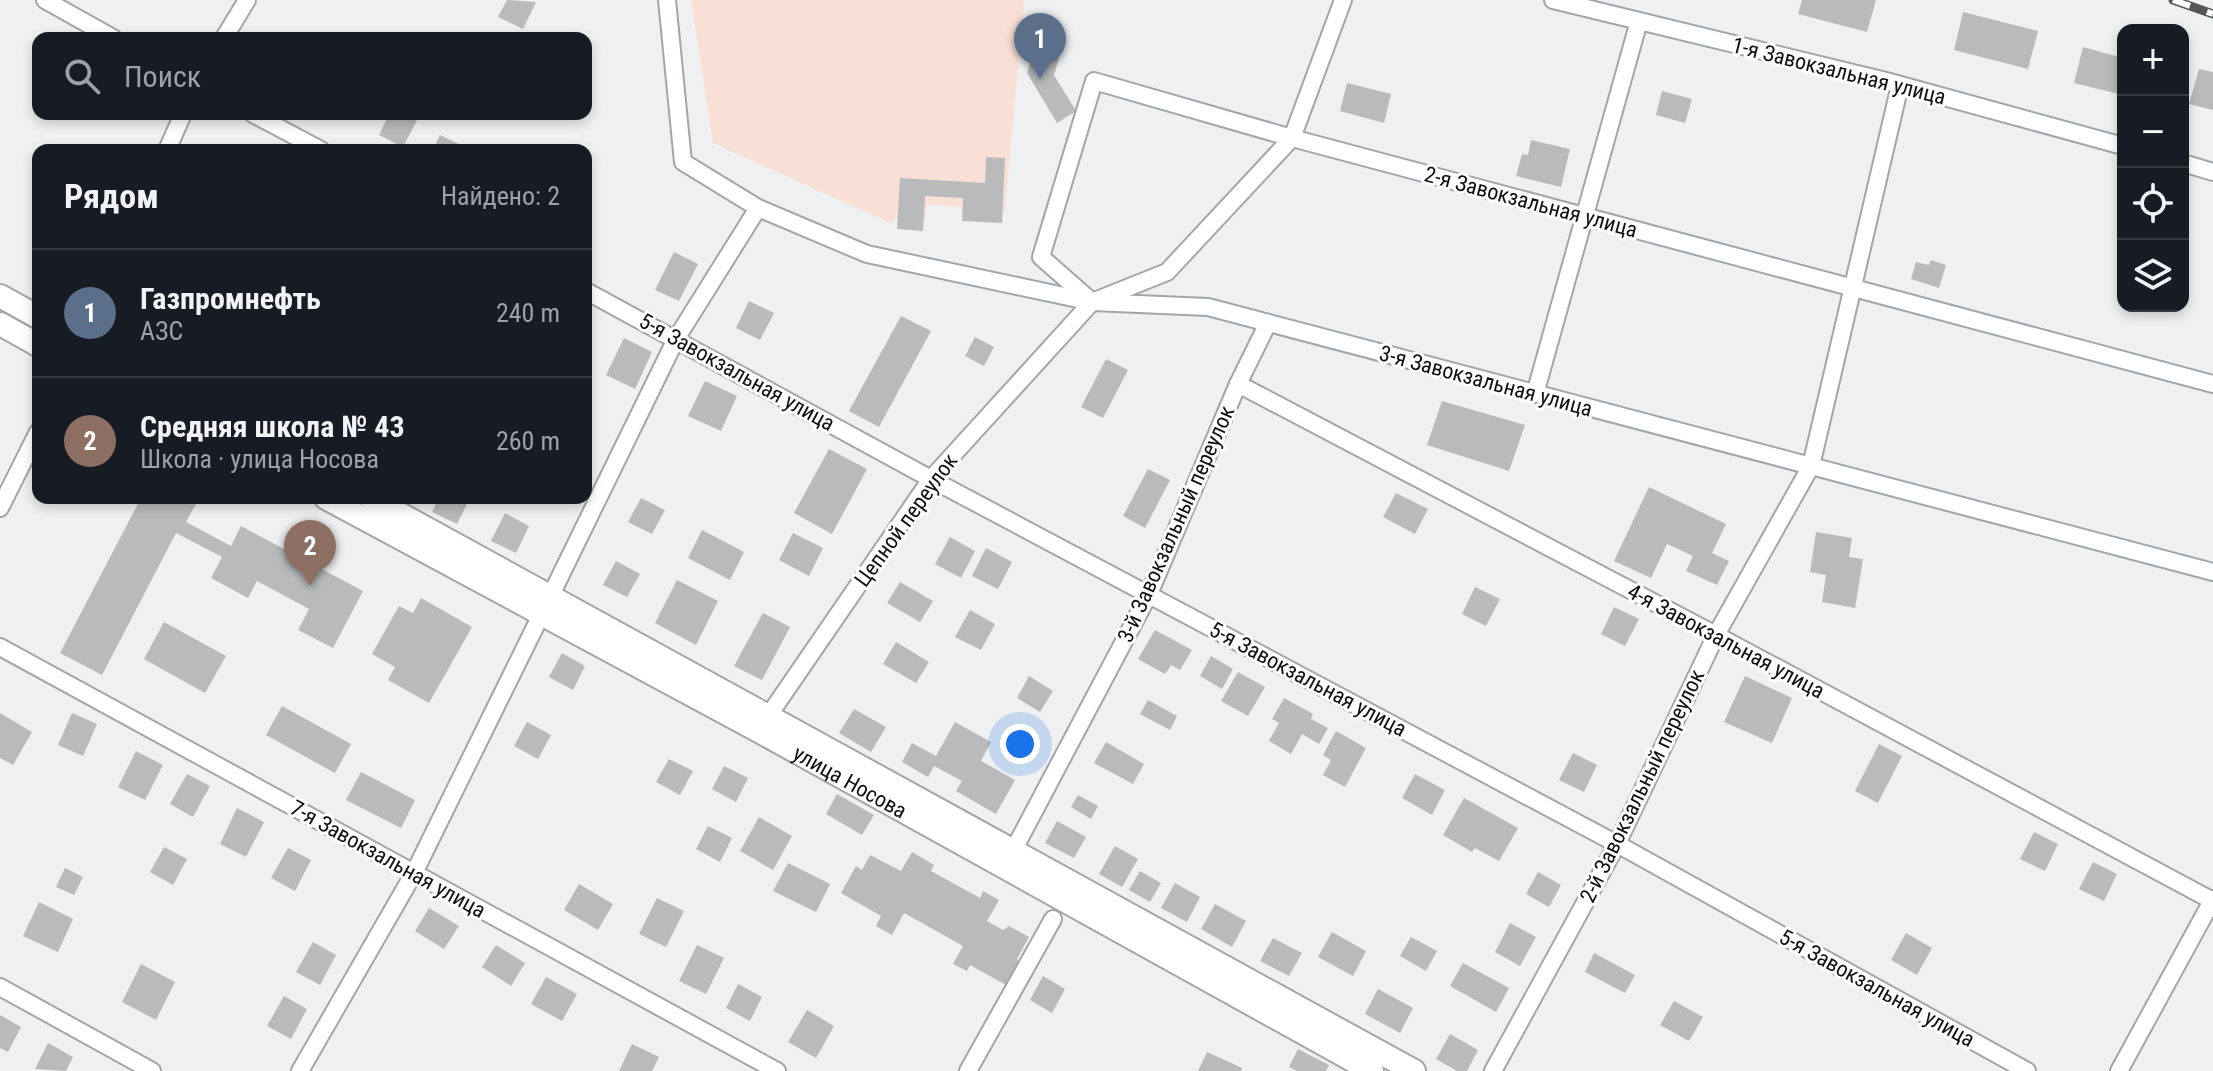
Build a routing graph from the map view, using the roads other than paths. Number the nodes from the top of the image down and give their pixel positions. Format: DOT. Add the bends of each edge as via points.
graph roads {
  1 [pos="45,0"];
  2 [pos="247,0"];
  3 [pos="667,0"];
  4 [pos="1343,0"];
  5 [pos="1553,0"];
  6 [pos="1639,21"];
  7 [pos="102,32"];
  8 [pos="228,32"];
  9 [pos="1900,85"];
  10 [pos="180,120"];
  11 [pos="264,120"];
  12 [pos="1292,138"];
  13 [pos="170,144"];
  14 [pos="310,144"];
  15 [pos="2117,144"];
  16 [pos="2189,165"];
  17 [pos="2213,172"];
  18 [pos="758,208"];
  19 [pos="1585,216"];
  20 [pos="1853,288"];
  21 [pos="592,294"];
  22 [pos="0,296"];
  23 [pos="1092,302"];
  24 [pos="32,314"];
  25 [pos="1268,323"];
  26 [pos="0,324"];
  27 [pos="676,339"];
  28 [pos="32,342"];
  29 [pos="1238,384"];
  30 [pos="2213,384"];
  31 [pos="1535,394"];
  32 [pos="32,444"];
  33 [pos="1811,466"];
  34 [pos="931,479"];
  35 [pos="339,504"];
  36 [pos="381,504"];
  37 [pos="0,508"];
  38 [pos="2213,572"];
  39 [pos="1149,594"];
  40 [pos="547,604"];
  41 [pos="1716,635"];
  42 [pos="0,647"];
  43 [pos="763,723"];
  44 [pos="1617,844"];
  45 [pos="1009,860"];
  46 [pos="414,873"];
  47 [pos="2213,900"];
  48 [pos="1053,919"];
  49 [pos="0,987"];
  50 [pos="152,1071"];
  51 [pos="300,1071"];
  52 [pos="777,1071"];
  53 [pos="968,1071"];
  54 [pos="1372,1071"];
  55 [pos="1414,1071"];
  56 [pos="1493,1071"];
  57 [pos="2027,1071"];
  58 [pos="2119,1071"];
  1 -- 7 [label="street"];
  2 -- 8 [label="street"];
  3 -- 18 [label="street, 3-я Завокзальная улица" via="683,162"];
  4 -- 12 [label="street"];
  5 -- 6 [label="street, 1-я Завокзальная улица"];
  6 -- 9 [label="street, 1-я Завокзальная улица"];
  6 -- 19 [label="street"];
  9 -- 15 [label="street, 1-я Завокзальная улица"];
  9 -- 20 [label="street, 2-й Завокзальный переулок"];
  10 -- 13 [label="street"];
  11 -- 14 [label="street"];
  12 -- 19 [label="street, 2-я Завокзальная улица"];
  12 -- 23 [label="street" via="1167,272"];
  12 -- 23 [label="street, 2-я Завокзальная улица" via="1094,81 1041,257"];
  16 -- 17 [label="street"];
  18 -- 23 [label="street, 3-я Завокзальная улица" via="867,254"];
  18 -- 27 [label="street"];
  19 -- 20 [label="street, 2-я Завокзальная улица"];
  19 -- 31 [label="street"];
  20 -- 30 [label="street, 2-я Завокзальная улица"];
  20 -- 33 [label="street, 2-й Завокзальный переулок"];
  21 -- 27 [label="street, 5-я Завокзальная улица"];
  22 -- 24 [label="main road"];
  23 -- 25 [label="street, 3-я Завокзальная улица" via="1208,307"];
  23 -- 34 [label="street, Цепной переулок"];
  25 -- 29 [label="street, 3-й Завокзальный переулок"];
  25 -- 31 [label="street, 3-я Завокзальная улица"];
  26 -- 28 [label="main road"];
  27 -- 34 [label="street, 5-я Завокзальная улица"];
  27 -- 40 [label="street"];
  29 -- 39 [label="street, 3-й Завокзальный переулок"];
  29 -- 41 [label="street, 4-я Завокзальная улица"];
  31 -- 33 [label="street, 3-я Завокзальная улица"];
  32 -- 37 [label="street"];
  33 -- 38 [label="street, 3-я Завокзальная улица"];
  33 -- 41 [label="street, 2-й Завокзальный переулок"];
  34 -- 39 [label="street, 5-я Завокзальная улица"];
  34 -- 43 [label="street, Цепной переулок"];
  35 -- 40 [label="main road, улица Носова"];
  36 -- 40 [label="main road, улица Носова"];
  39 -- 44 [label="street, 5-я Завокзальная улица"];
  39 -- 45 [label="street, 3-й Завокзальный переулок"];
  40 -- 43 [label="main road, улица Носова"];
  40 -- 46 [label="street"];
  41 -- 44 [label="street, 2-й Завокзальный переулок"];
  41 -- 47 [label="street, 4-я Завокзальная улица"];
  42 -- 46 [label="street, 7-я Завокзальная улица"];
  43 -- 45 [label="main road, улица Носова"];
  44 -- 56 [label="street, 2-й Завокзальный переулок"];
  44 -- 57 [label="street, 5-я Завокзальная улица"];
  45 -- 54 [label="main road, улица Носова"];
  45 -- 55 [label="main road, улица Носова"];
  46 -- 51 [label="street"];
  46 -- 52 [label="street, 7-я Завокзальная улица"];
  47 -- 58 [label="street"];
  48 -- 53 [label="street"];
  49 -- 50 [label="street"];
}
